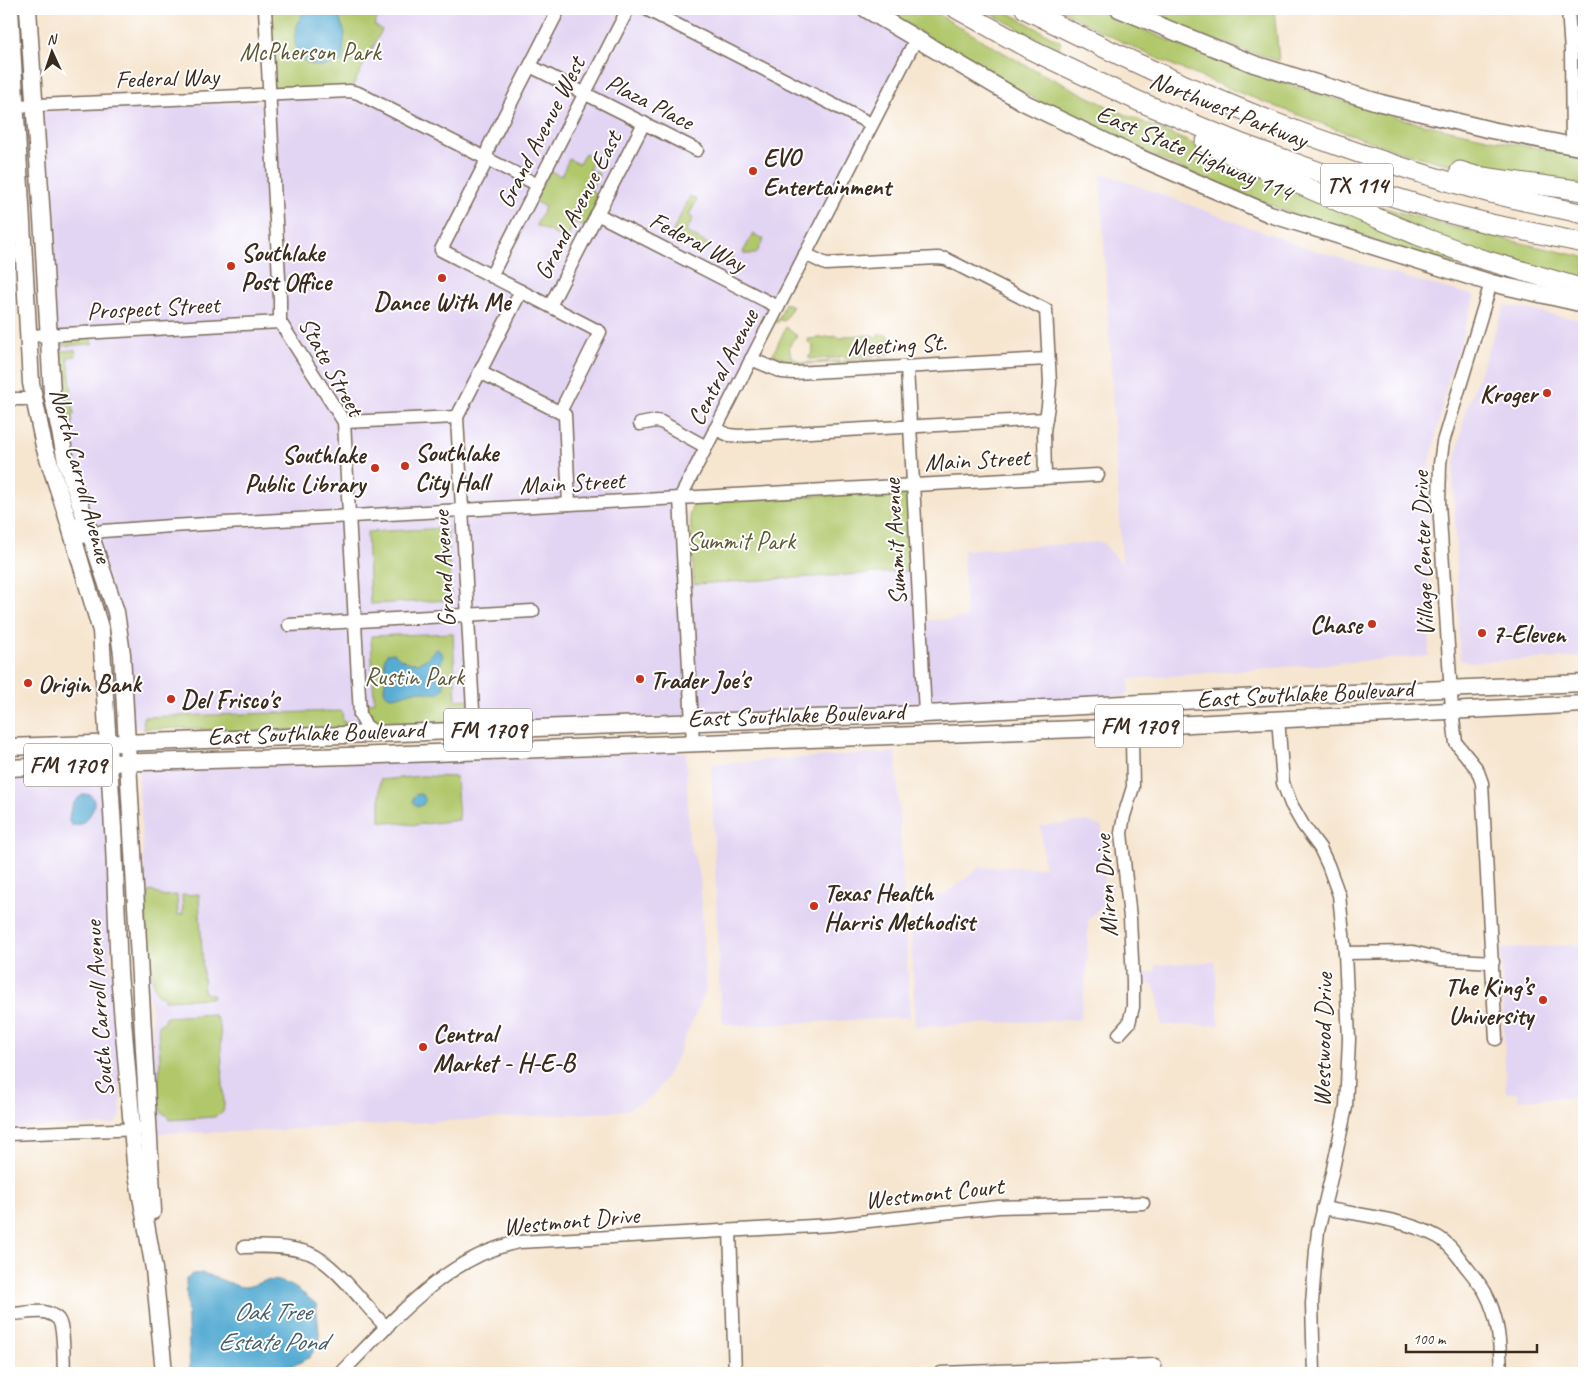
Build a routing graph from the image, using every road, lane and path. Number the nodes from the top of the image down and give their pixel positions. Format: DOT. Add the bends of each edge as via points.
graph roads {
  1 [pos="10,9"];
  2 [pos="28,9"];
  3 [pos="265,9"];
  4 [pos="559,9"];
  5 [pos="628,9"];
  6 [pos="646,9"];
  7 [pos="866,9"];
  8 [pos="957,9"];
  9 [pos="1025,9"];
  10 [pos="1119,9"];
  11 [pos="1568,9"];
  12 [pos="916,39"];
  13 [pos="530,66"];
  14 [pos="585,94"];
  15 [pos="269,96"];
  16 [pos="1138,101"];
  17 [pos="16,106"];
  18 [pos="34,106"];
  19 [pos="644,123"];
  20 [pos="871,124"];
  21 [pos="1333,144"];
  22 [pos="1578,146"];
  23 [pos="697,150"];
  24 [pos="486,158"];
  25 [pos="538,185"];
  26 [pos="1584,191"];
  27 [pos="597,214"];
  28 [pos="1584,214"];
  29 [pos="1584,243"];
  30 [pos="16,254"];
  31 [pos="805,254"];
  32 [pos="492,276"];
  33 [pos="1491,284"];
  34 [pos="1584,289"];
  35 [pos="521,291"];
  36 [pos="1584,304"];
  37 [pos="550,306"];
  38 [pos="778,307"];
  39 [pos="280,322"];
  40 [pos="48,335"];
  41 [pos="28,336"];
  42 [pos="1048,358"];
  43 [pos="751,359"];
  44 [pos="907,366"];
  45 [pos="480,372"];
  46 [pos="9,399"];
  47 [pos="34,399"];
  48 [pos="560,412"];
  49 [pos="457,417"];
  50 [pos="1046,419"];
  51 [pos="344,422"];
  52 [pos="640,424"];
  53 [pos="911,427"];
  54 [pos="715,429"];
  55 [pos="706,447"];
  56 [pos="1098,475"];
  57 [pos="1045,478"];
  58 [pos="913,485"];
  59 [pos="680,498"];
  60 [pos="569,504"];
  61 [pos="65,510"];
  62 [pos="462,510"];
  63 [pos="350,516"];
  64 [pos="90,535"];
  65 [pos="534,611"];
  66 [pos="469,615"];
  67 [pos="355,622"];
  68 [pos="289,625"];
  69 [pos="1584,683"];
  70 [pos="1451,688"];
  71 [pos="1137,704"];
  72 [pos="1584,704"];
  73 [pos="473,710"];
  74 [pos="1452,710"];
  75 [pos="925,714"];
  76 [pos="360,715"];
  77 [pos="1278,718"];
  78 [pos="692,723"];
  79 [pos="1133,727"];
  80 [pos="489,730"];
  81 [pos="457,731"];
  82 [pos="378,734"];
  83 [pos="340,736"];
  84 [pos="108,743"];
  85 [pos="127,743"];
  86 [pos="693,743"];
  87 [pos="9,747"];
  88 [pos="128,762"];
  89 [pos="109,763"];
  90 [pos="9,768"];
  91 [pos="1345,953"];
  92 [pos="118,956"];
  93 [pos="1493,962"];
  94 [pos="122,1006"];
  95 [pos="143,1010"];
  96 [pos="1119,1034"];
  97 [pos="1496,1039"];
  98 [pos="145,1059"];
  99 [pos="140,1129"];
  100 [pos="9,1134"];
  101 [pos="1143,1203"];
  102 [pos="1323,1208"];
  103 [pos="730,1231"];
  104 [pos="244,1246"];
  105 [pos="9,1314"];
  106 [pos="387,1328"];
  107 [pos="1155,1365"];
  108 [pos="64,1373"];
  109 [pos="164,1373"];
  110 [pos="341,1373"];
  111 [pos="736,1373"];
  112 [pos="941,1373"];
  113 [pos="1314,1373"];
  114 [pos="1501,1373"];
  1 -- 17 [label="main road, North Carroll Avenue"];
  2 -- 18 [label="main road, North Carroll Avenue"];
  3 -- 15 [label="street, State Street"];
  4 -- 13 [label="street"];
  5 -- 14 [label="street, Grand Avenue West"];
  6 -- 20 [label="street"];
  7 -- 12 [label="main road, East State Highway 114"];
  8 -- 16 [label="highway, Northwest Parkway / TX 114" via="1031,50"];
  9 -- 21 [label="highway, Northwest Parkway / TX 114" via="1174,80"];
  10 -- 22 [label="main road" via="1254,64 1381,103 1491,130"];
  11 -- 22 [label="street"];
  12 -- 20 [label="street, Central Avenue"];
  12 -- 33 [label="main road, East State Highway 114" via="1025,103 1138,158 1270,214"];
  13 -- 14 [label="street, Plaza Place"];
  13 -- 24 [label="street"];
  14 -- 19 [label="street, Plaza Place"];
  14 -- 25 [label="street, Grand Avenue West"];
  15 -- 18 [label="street, Federal Way"];
  15 -- 24 [label="street, Federal Way" via="358,93"];
  15 -- 39 [label="street, State Street"];
  16 -- 29 [label="highway, Northwest Parkway / TX 114" via="1242,144 1364,188 1491,224"];
  16 -- 34 [label="highway" via="1153,120 1360,211 1478,258"];
  17 -- 18 [label="street, Federal Way"];
  17 -- 30 [label="main road, North Carroll Avenue"];
  18 -- 40 [label="main road, North Carroll Avenue"];
  19 -- 23 [label="street, Plaza Place"];
  19 -- 27 [label="street, Grand Avenue East"];
  20 -- 31 [label="street, Central Avenue"];
  21 -- 26 [label="highway" via="1356,141 1476,176"];
  21 -- 28 [label="highway, Northwest Parkway / TX 114" via="1505,197"];
  24 -- 25 [label="street, Federal Way"];
  24 -- 32 [label="street" via="441,250"];
  25 -- 32 [label="street, Grand Avenue West"];
  27 -- 37 [label="street, Grand Avenue East"];
  27 -- 38 [label="street, Federal Way"];
  30 -- 41 [label="main road, North Carroll Avenue"];
  31 -- 38 [label="street, Central Avenue"];
  31 -- 42 [label="street" via="826,264 937,258 954,262 1046,310"];
  32 -- 35 [label="street"];
  33 -- 36 [label="main road, East State Highway 114"];
  33 -- 70 [label="street, Village Center Drive" via="1440,464 1439,502"];
  35 -- 37 [label="street"];
  35 -- 45 [label="street"];
  37 -- 48 [label="street" via="600,332"];
  38 -- 43 [label="street, Central Avenue"];
  39 -- 40 [label="street, Prospect Street"];
  39 -- 51 [label="street, State Street"];
  40 -- 41 [label="street, Prospect Street"];
  40 -- 64 [label="main road, North Carroll Avenue" via="52,393 59,432"];
  41 -- 47 [label="main road, North Carroll Avenue"];
  42 -- 44 [label="street, Meeting St."];
  42 -- 50 [label="street"];
  43 -- 44 [label="street, Meeting St." via="782,372 794,373"];
  43 -- 54 [label="street, Central Avenue"];
  44 -- 53 [label="street, Summit Avenue"];
  45 -- 48 [label="street"];
  45 -- 49 [label="street"];
  46 -- 47 [label="street"];
  47 -- 61 [label="main road, North Carroll Avenue" via="44,446"];
  48 -- 60 [label="street" via="565,415"];
  49 -- 51 [label="street"];
  49 -- 62 [label="street, Grand Avenue"];
  50 -- 53 [label="street"];
  50 -- 57 [label="street" via="1043,445"];
  51 -- 63 [label="street, State Street"];
  52 -- 55 [label="street" via="661,422"];
  53 -- 54 [label="street" via="738,436"];
  53 -- 58 [label="street, Summit Avenue"];
  54 -- 55 [label="street, Central Avenue"];
  55 -- 59 [label="street, Central Avenue"];
  56 -- 57 [label="street, Main Street"];
  57 -- 58 [label="street, Main Street"];
  58 -- 59 [label="street, Main Street"];
  58 -- 75 [label="street, Summit Avenue"];
  59 -- 60 [label="street, Main Street"];
  59 -- 78 [label="street"];
  60 -- 62 [label="street, Main Street"];
  61 -- 64 [label="street" via="79,536"];
  61 -- 84 [label="main road, North Carroll Avenue" via="101,631"];
  62 -- 63 [label="street, Main Street"];
  62 -- 66 [label="street, Grand Avenue"];
  63 -- 64 [label="street, Main Street" via="152,527"];
  63 -- 67 [label="street, State Street"];
  64 -- 85 [label="main road, North Carroll Avenue" via="116,612"];
  65 -- 66 [label="street"];
  66 -- 67 [label="street"];
  66 -- 73 [label="street, Grand Avenue"];
  67 -- 68 [label="street"];
  67 -- 76 [label="street, State Street"];
  69 -- 70 [label="main road, East Southlake Boulevard / FM 1709"];
  70 -- 71 [label="main road, East Southlake Boulevard / FM 1709"];
  70 -- 74 [label="street, Village Center Drive"];
  71 -- 75 [label="main road, East Southlake Boulevard / FM 1709"];
  71 -- 79 [label="street, Miron Drive"];
  72 -- 74 [label="main road, East Southlake Boulevard / FM 1709"];
  73 -- 80 [label="street"];
  73 -- 81 [label="street"];
  74 -- 77 [label="main road, East Southlake Boulevard / FM 1709"];
  74 -- 93 [label="street, Village Center Drive" via="1456,743 1477,769 1482,783"];
  75 -- 78 [label="main road, East Southlake Boulevard / FM 1709"];
  76 -- 82 [label="street" via="366,726"];
  76 -- 83 [label="street"];
  77 -- 79 [label="main road, East Southlake Boulevard / FM 1709"];
  77 -- 91 [label="street, Westwood Drive" via="1283,783 1291,804 1320,848 1339,895"];
  78 -- 80 [label="main road, East Southlake Boulevard / FM 1709"];
  78 -- 86 [label="street"];
  79 -- 86 [label="main road, East Southlake Boulevard / FM 1709"];
  79 -- 96 [label="street, Miron Drive" via="1134,787 1122,833 1130,918 1133,1007 1129,1023"];
  80 -- 81 [label="main road, East Southlake Boulevard / FM 1709"];
  81 -- 82 [label="main road, East Southlake Boulevard / FM 1709"];
  82 -- 83 [label="main road, East Southlake Boulevard / FM 1709"];
  83 -- 85 [label="main road, East Southlake Boulevard / FM 1709"];
  84 -- 85 [label="main road, East Southlake Boulevard / FM 1709"];
  84 -- 87 [label="main road, East Southlake Boulevard / FM 1709"];
  84 -- 89 [label="main road, South Carroll Avenue"];
  85 -- 88 [label="main road, South Carroll Avenue"];
  86 -- 88 [label="main road, East Southlake Boulevard / FM 1709"];
  88 -- 89 [label="main road, East Southlake Boulevard / FM 1709"];
  88 -- 95 [label="main road, South Carroll Avenue"];
  89 -- 90 [label="main road, East Southlake Boulevard / FM 1709"];
  89 -- 92 [label="main road, South Carroll Avenue"];
  91 -- 93 [label="street" via="1413,952 1441,959"];
  91 -- 102 [label="street, Westwood Drive" via="1349,1039 1346,1107"];
  92 -- 94 [label="main road, South Carroll Avenue"];
  92 -- 95 [label="main road" via="131,997"];
  93 -- 97 [label="street, Village Center Drive"];
  94 -- 98 [label="main road" via="135,1014 139,1022"];
  94 -- 99 [label="main road, South Carroll Avenue"];
  95 -- 98 [label="main road, South Carroll Avenue"];
  98 -- 99 [label="main road, South Carroll Avenue"];
  99 -- 100 [label="street"];
  99 -- 109 [label="main road, South Carroll Avenue" via="135,1163 154,1269"];
  101 -- 103 [label="street, Westmont Court" via="998,1207 832,1225"];
  102 -- 113 [label="street, Westwood Drive" via="1312,1304"];
  102 -- 114 [label="street" via="1424,1231 1440,1238 1451,1248 1484,1291 1494,1310"];
  103 -- 106 [label="street, Westmont Drive" via="505,1244 455,1268 434,1283"];
  103 -- 111 [label="street"];
  104 -- 106 [label="street" via="286,1247 311,1254 336,1271"];
  105 -- 108 [label="street" via="45,1312 58,1320"];
  106 -- 110 [label="street, Westmont Drive"];
  107 -- 112 [label="street"];
}
